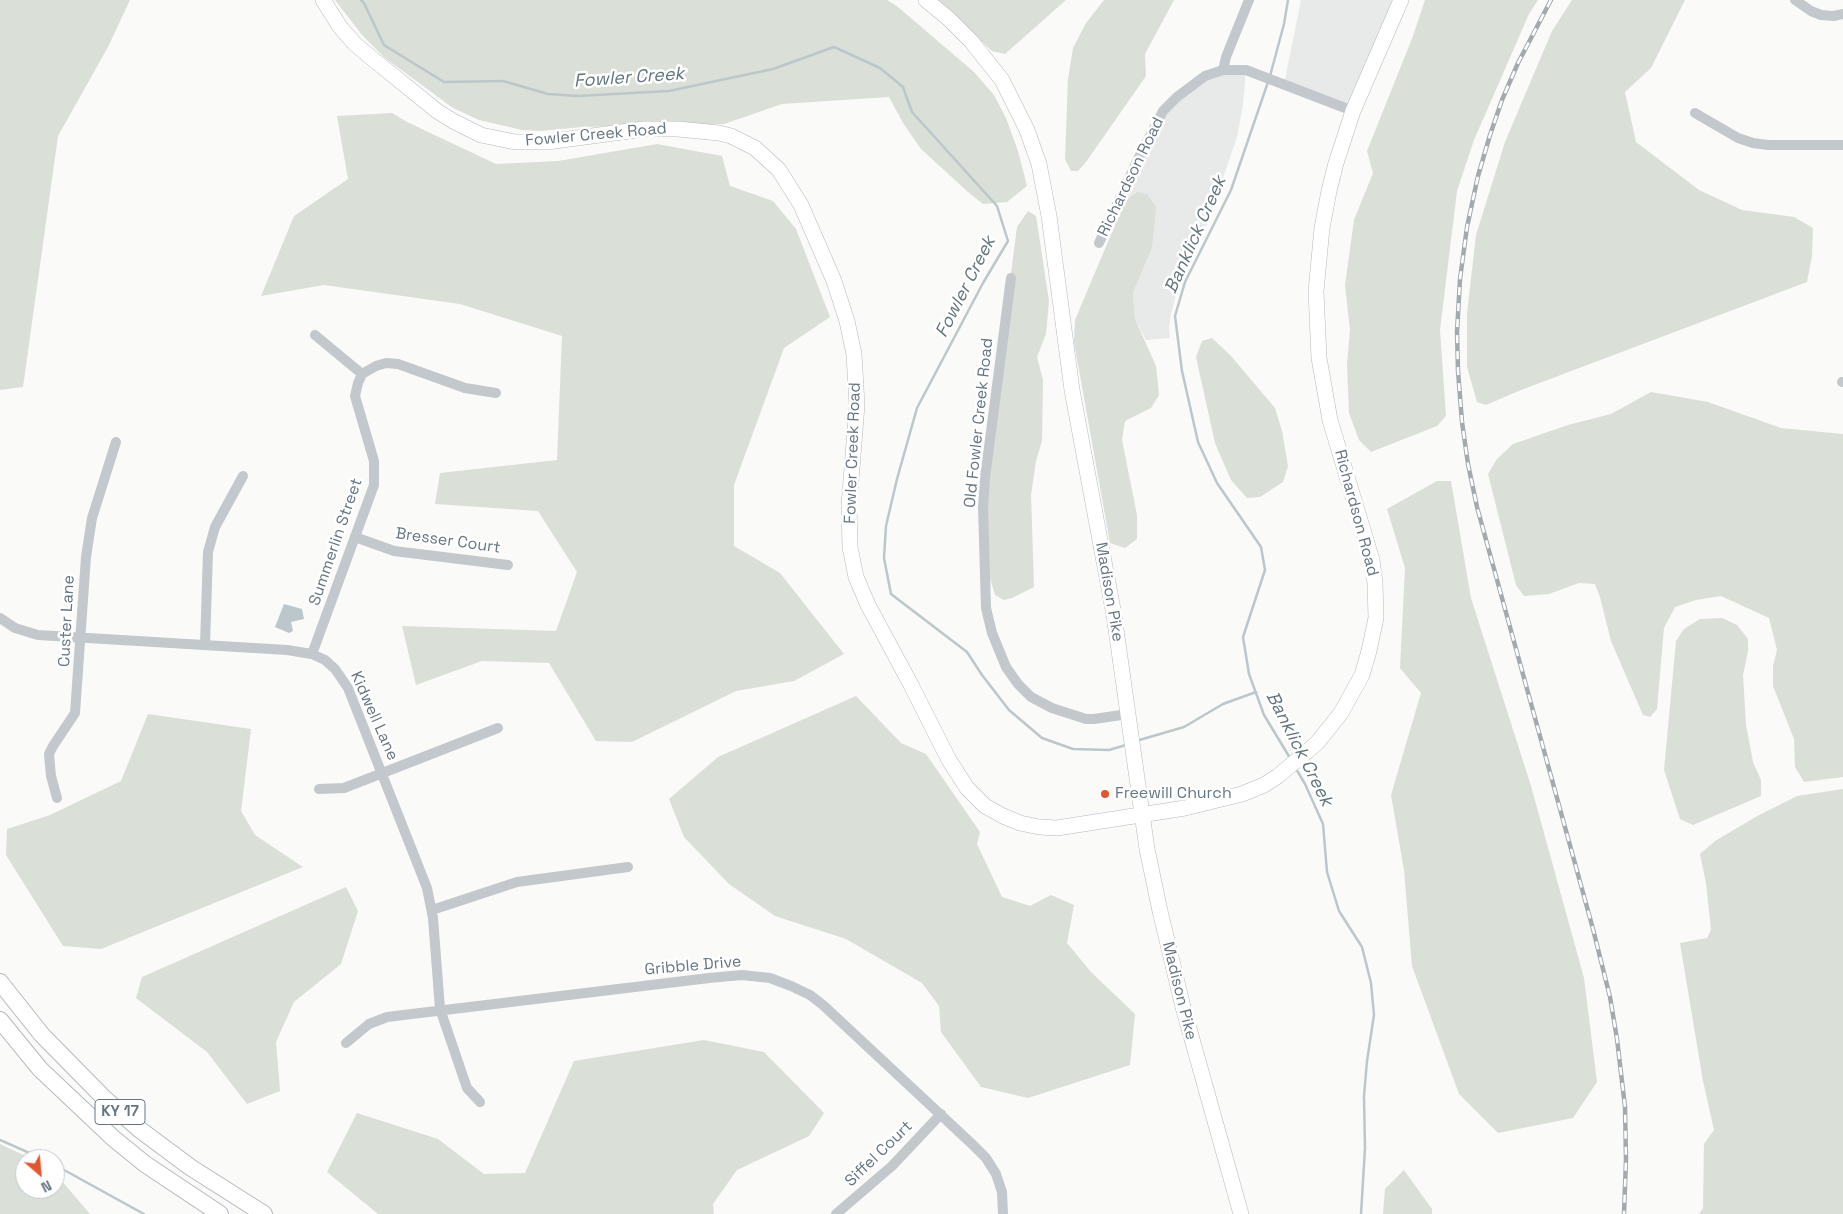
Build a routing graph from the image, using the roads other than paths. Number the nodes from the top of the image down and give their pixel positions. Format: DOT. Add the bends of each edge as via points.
graph roads {
  1 [pos="323,0"];
  2 [pos="926,0"];
  3 [pos="1249,0"];
  4 [pos="1401,0"];
  5 [pos="1795,0"];
  6 [pos="1843,14"];
  7 [pos="1223,70"];
  8 [pos="1353,111"];
  9 [pos="1695,113"];
  10 [pos="1843,145"];
  11 [pos="1099,243"];
  12 [pos="1011,278"];
  13 [pos="315,335"];
  14 [pos="362,374"];
  15 [pos="496,393"];
  16 [pos="116,442"];
  17 [pos="243,476"];
  18 [pos="355,537"];
  19 [pos="508,565"];
  20 [pos="0,618"];
  21 [pos="82,639"];
  22 [pos="205,645"];
  23 [pos="312,654"];
  24 [pos="1130,720"];
  25 [pos="498,728"];
  26 [pos="382,773"];
  27 [pos="319,790"];
  28 [pos="57,798"];
  29 [pos="1142,815"];
  30 [pos="628,867"];
  31 [pos="432,910"];
  32 [pos="0,982"];
  33 [pos="440,1009"];
  34 [pos="0,1020"];
  35 [pos="346,1043"];
  36 [pos="480,1102"];
  37 [pos="941,1114"];
  38 [pos="220,1214"];
  39 [pos="264,1214"];
  40 [pos="836,1214"];
  41 [pos="1003,1214"];
  42 [pos="1241,1214"];
  1 -- 29 [label="main road, Fowler Creek Road" via="355,44 438,111 480,135 506,141 548,142 628,130 678,129 731,136 769,159 788,182 810,222 840,296 854,354 856,405 849,506 850,547 856,577 953,766 967,788 985,806 1020,823 1057,828"];
  2 -- 24 [label="main road, Madison Pike" via="971,41 1002,80 1027,130 1039,164 1072,390"];
  3 -- 7 [label="street"];
  4 -- 8 [label="main road, Richardson Road"];
  5 -- 6 [label="street" via="1822,15"];
  7 -- 8 [label="street, Richardson Road" via="1246,70"];
  7 -- 11 [label="street, Richardson Road" via="1205,76 1163,111"];
  8 -- 29 [label="main road, Richardson Road" via="1328,191 1316,291 1319,358 1330,420 1372,560 1376,618 1370,651 1362,675 1342,713 1317,743 1278,776 1242,794"];
  9 -- 10 [label="street" via="1753,143"];
  12 -- 24 [label="street, Old Fowler Creek Road" via="983,507 986,608 992,633 1006,667 1032,697 1052,708 1086,719"];
  13 -- 14 [label="street"];
  14 -- 15 [label="street" via="381,364 398,364 465,388"];
  14 -- 18 [label="street, Summerlin Street" via="354,396 374,461 375,475"];
  16 -- 21 [label="street, Custer Lane" via="92,518 86,557"];
  17 -- 22 [label="street" via="215,527 208,552"];
  18 -- 19 [label="street, Bresser Court" via="394,551"];
  18 -- 23 [label="street, Summerlin Street"];
  20 -- 21 [label="street, Kidwell Lane" via="15,628 38,635"];
  21 -- 22 [label="street, Kidwell Lane"];
  21 -- 28 [label="street, Custer Lane" via="75,713 49,754"];
  22 -- 23 [label="street, Kidwell Lane"];
  23 -- 26 [label="street, Kidwell Lane" via="335,669 348,688"];
  24 -- 29 [label="main road, Madison Pike"];
  25 -- 26 [label="street"];
  26 -- 27 [label="street" via="344,788"];
  26 -- 31 [label="street, Kidwell Lane" via="427,888"];
  29 -- 42 [label="main road, Madison Pike" via="1183,1007"];
  30 -- 31 [label="street" via="517,882"];
  31 -- 33 [label="street, Kidwell Lane"];
  32 -- 39 [label="main road, KY 17" via="42,1035 139,1129 190,1167"];
  33 -- 35 [label="street, Gribble Drive" via="378,1019"];
  33 -- 36 [label="street, Kidwell Lane" via="467,1088"];
  33 -- 37 [label="street, Gribble Drive" via="709,978 742,975 770,978 792,986 823,1005"];
  34 -- 38 [label="main road, KY 17" via="40,1069 112,1138"];
  37 -- 40 [label="street, Siffel Court" via="892,1166"];
  37 -- 41 [label="street, Gribble Drive" via="986,1158 996,1174 1002,1192"];
}
